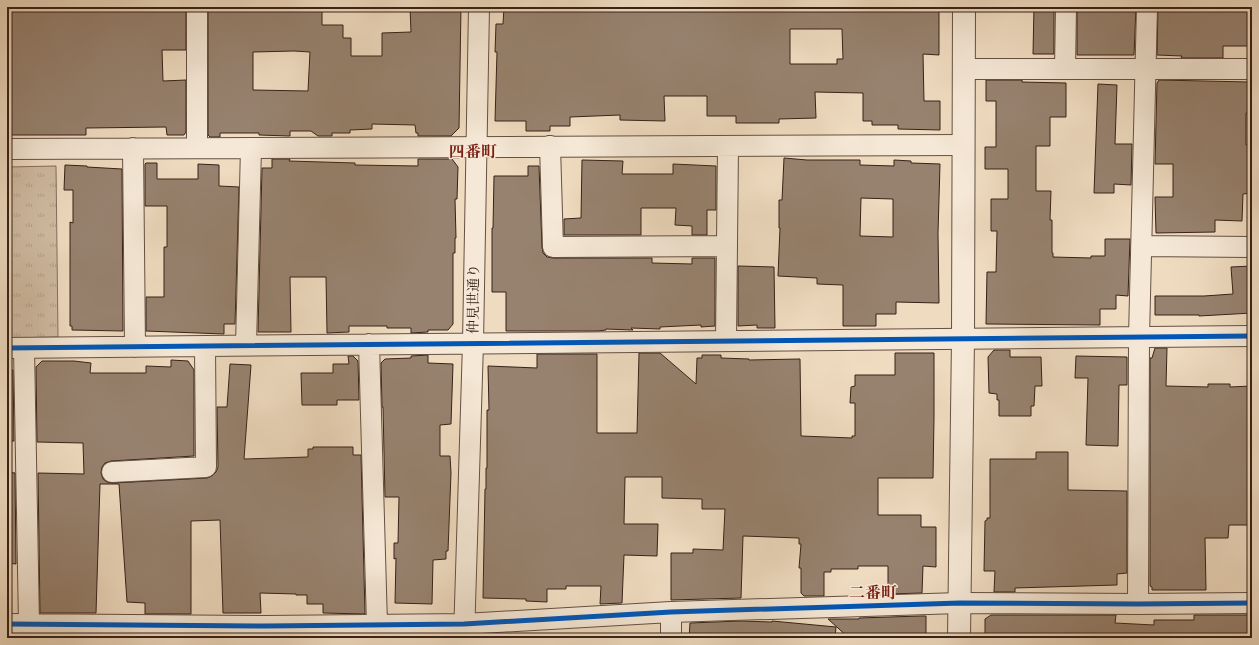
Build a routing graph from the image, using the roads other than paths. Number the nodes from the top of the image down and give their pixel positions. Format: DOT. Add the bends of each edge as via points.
graph roads {
  1 [pos="197,7"];
  2 [pos="478,7"];
  3 [pos="964,7"];
  4 [pos="1066,7"];
  5 [pos="1147,7"];
  6 [pos="964,69"];
  7 [pos="1065,69"];
  8 [pos="1252,69"];
  9 [pos="1146,70"];
  10 [pos="963,145"];
  11 [pos="550,146"];
  12 [pos="728,146"];
  13 [pos="476,147"];
  14 [pos="133,148"];
  15 [pos="197,148"];
  16 [pos="251,148"];
  17 [pos="7,149"];
  18 [pos="727,246"];
  19 [pos="1141,246"];
  20 [pos="1252,247"];
  21 [pos="1252,336"];
  22 [pos="1139,338"];
  23 [pos="962,339"];
  24 [pos="726,341"];
  25 [pos="473,343"];
  26 [pos="369,344"];
  27 [pos="246,345"];
  28 [pos="205,346"];
  29 [pos="135,347"];
  30 [pos="15,348"];
  31 [pos="112,472"];
  32 [pos="1252,603"];
  33 [pos="960,604"];
  34 [pos="1138,604"];
  35 [pos="671,612"];
  36 [pos="7,624"];
  37 [pos="28,624"];
  38 [pos="377,625"];
  39 [pos="464,631"];
  40 [pos="266,632"];
  41 [pos="671,638"];
  42 [pos="959,638"];
  1 -- 15 [label="street"];
  2 -- 13 [label="street, 仲見世通り"];
  3 -- 6 [label="street"];
  4 -- 7 [label="street"];
  5 -- 9 [label="street"];
  6 -- 7 [label="street"];
  6 -- 10 [label="street"];
  7 -- 9 [label="street"];
  8 -- 9 [label="street"];
  9 -- 19 [label="street"];
  10 -- 12 [label="street"];
  10 -- 23 [label="street"];
  11 -- 12 [label="street"];
  11 -- 13 [label="street"];
  11 -- 18 [label="street" via="553,247"];
  12 -- 18 [label="street"];
  13 -- 16 [label="street"];
  13 -- 25 [label="street, 仲見世通り"];
  14 -- 15 [label="street"];
  14 -- 17 [label="street"];
  14 -- 29 [label="street"];
  15 -- 16 [label="street"];
  16 -- 27 [label="street"];
  18 -- 24 [label="street"];
  19 -- 20 [label="street"];
  19 -- 22 [label="street"];
  21 -- 22 [label="street"];
  22 -- 23 [label="street"];
  22 -- 34 [label="street"];
  23 -- 24 [label="street"];
  23 -- 33 [label="street"];
  24 -- 25 [label="street"];
  25 -- 26 [label="street"];
  25 -- 39 [label="street, 仲見世通り"];
  26 -- 27 [label="street"];
  26 -- 38 [label="street"];
  27 -- 28 [label="street"];
  28 -- 29 [label="street"];
  28 -- 31 [label="street" via="206,467"];
  29 -- 30 [label="street"];
  30 -- 37 [label="street"];
  32 -- 34 [label="street"];
  33 -- 34 [label="street"];
  33 -- 35 [label="street"];
  33 -- 42 [label="street"];
  35 -- 39 [label="street"];
  35 -- 41 [label="street"];
  36 -- 37 [label="street"];
  37 -- 40 [label="street"];
  38 -- 39 [label="street"];
  38 -- 40 [label="street"];
}
